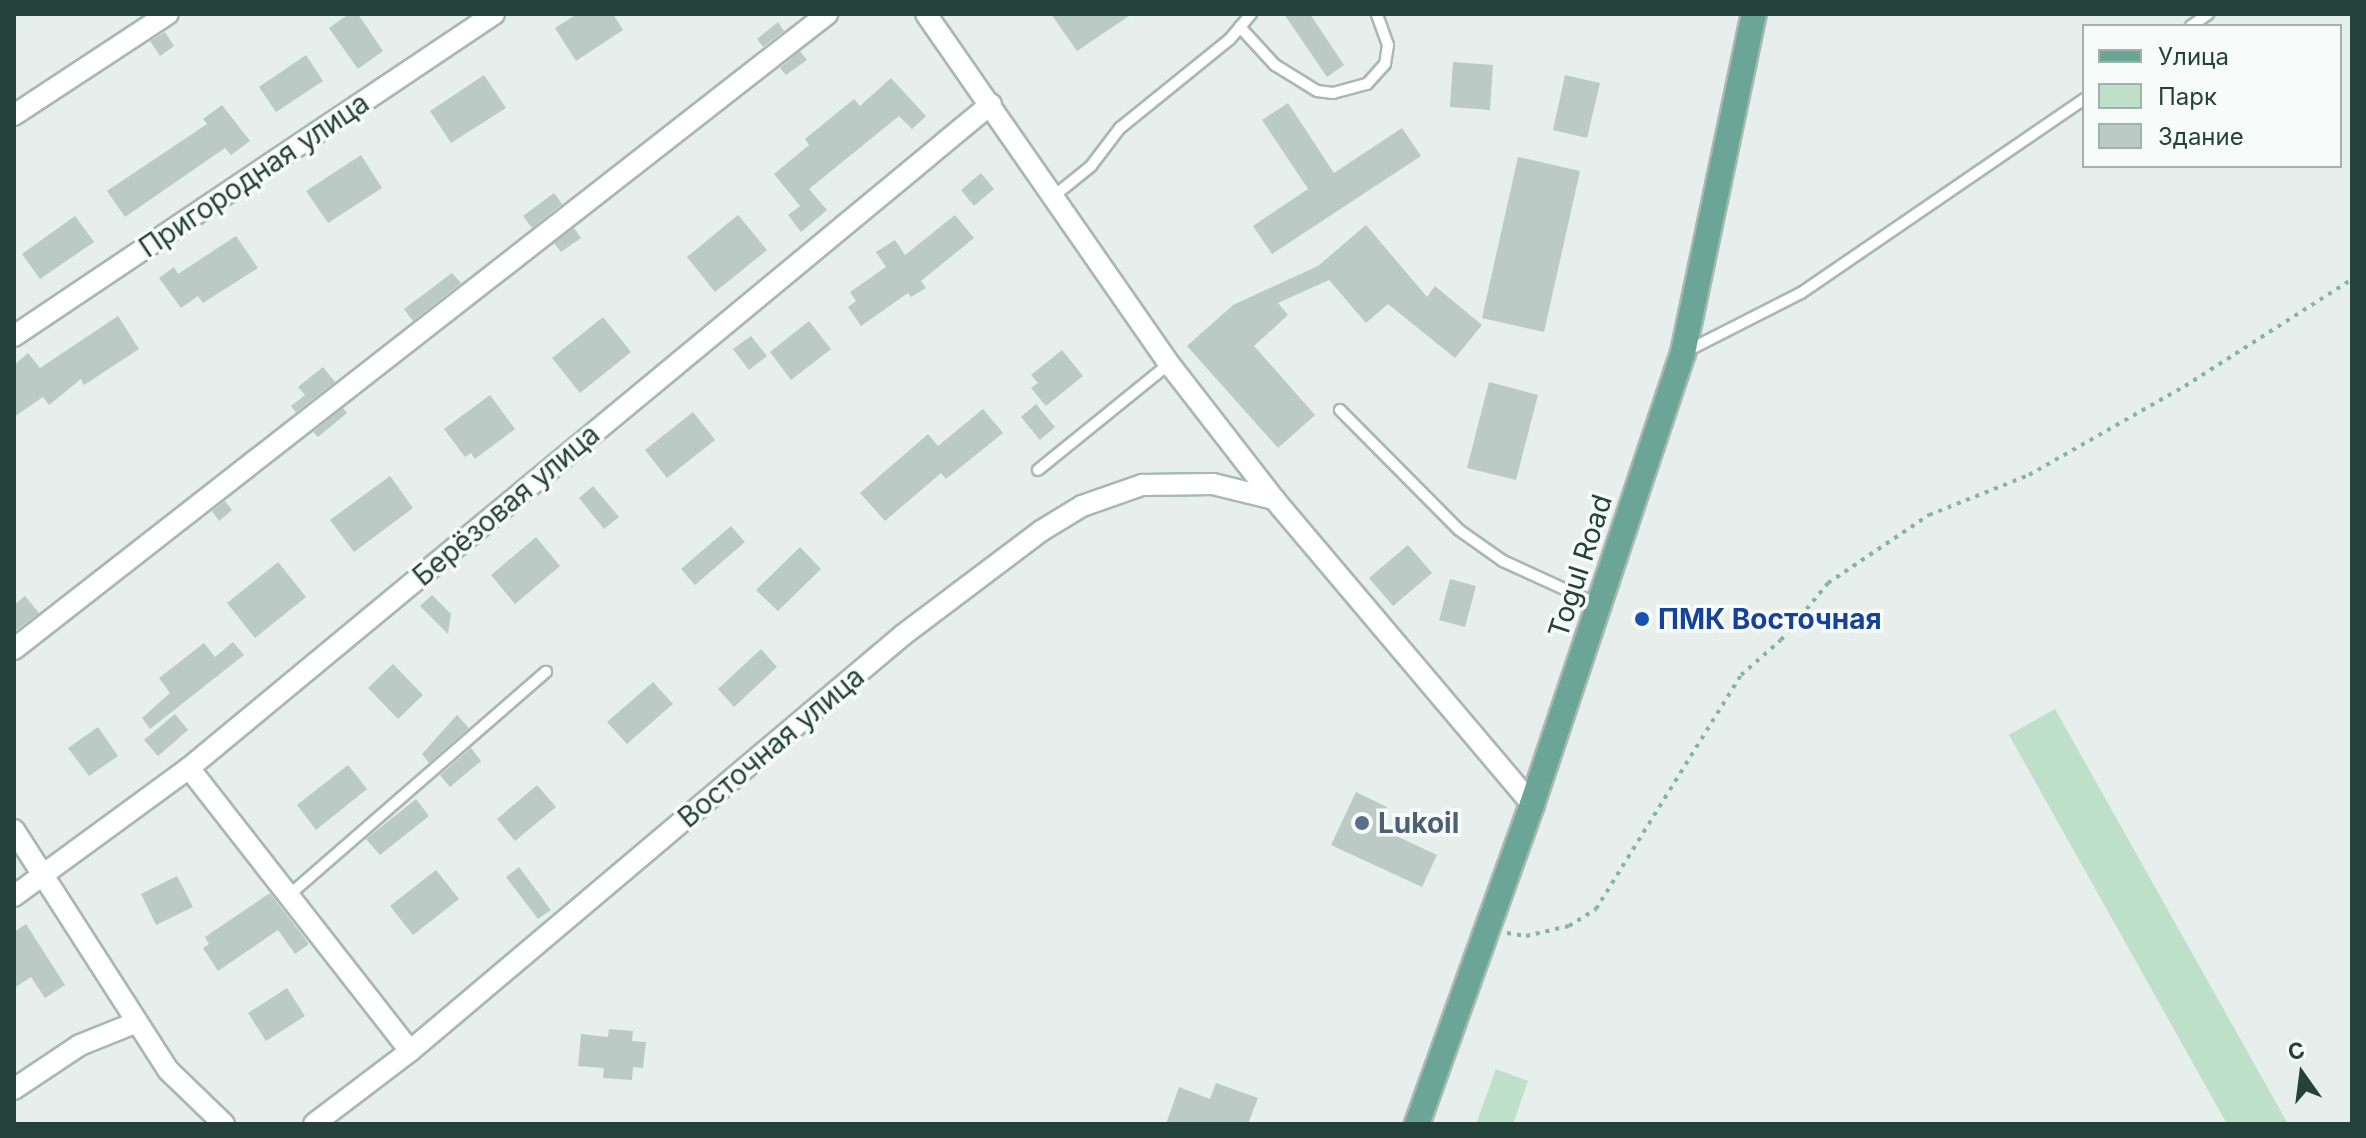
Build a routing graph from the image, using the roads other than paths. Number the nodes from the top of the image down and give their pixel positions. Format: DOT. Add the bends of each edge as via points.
graph roads {
  1 [pos="168,14"];
  2 [pos="494,14"];
  3 [pos="827,14"];
  4 [pos="926,14"];
  5 [pos="1251,14"];
  6 [pos="1377,14"];
  7 [pos="1754,14"];
  8 [pos="1240,27"];
  9 [pos="2082,100"];
  10 [pos="991,104"];
  11 [pos="14,115"];
  12 [pos="1054,196"];
  13 [pos="14,336"];
  14 [pos="1683,353"];
  15 [pos="1169,364"];
  16 [pos="1340,410"];
  17 [pos="1038,470"];
  18 [pos="1274,499"];
  19 [pos="1599,605"];
  20 [pos="14,649"];
  21 [pos="546,672"];
  22 [pos="189,768"];
  23 [pos="1532,804"];
  24 [pos="14,830"];
  25 [pos="44,875"];
  26 [pos="14,896"];
  27 [pos="288,896"];
  28 [pos="135,1023"];
  29 [pos="410,1051"];
  30 [pos="14,1089"];
  31 [pos="224,1124"];
  32 [pos="314,1124"];
  33 [pos="1417,1124"];
  1 -- 11 [label="street"];
  2 -- 13 [label="street, Пригородная улица"];
  3 -- 20 [label="street"];
  4 -- 10 [label="street"];
  5 -- 8 [label="lane"];
  6 -- 8 [label="lane" via="1388,45 1385,64 1367,84 1333,93 1317,91 1275,65"];
  7 -- 14 [label="main road, Togul Road"];
  8 -- 12 [label="lane" via="1120,128 1091,166"];
  9 -- 14 [label="lane" via="1801,293"];
  10 -- 12 [label="street"];
  10 -- 22 [label="street, Берёзовая улица"];
  12 -- 15 [label="street"];
  14 -- 19 [label="main road, Togul Road"];
  15 -- 17 [label="lane"];
  15 -- 18 [label="street"];
  16 -- 19 [label="lane" via="1459,530 1503,561"];
  18 -- 23 [label="street"];
  18 -- 29 [label="street, Восточная улица" via="1213,484 1142,485 1082,506 1041,531 903,635"];
  19 -- 23 [label="main road, Togul Road"];
  21 -- 27 [label="lane"];
  22 -- 25 [label="street, Берёзовая улица"];
  22 -- 27 [label="street"];
  23 -- 33 [label="main road, Togul Road"];
  24 -- 25 [label="street"];
  25 -- 26 [label="street, Берёзовая улица"];
  25 -- 28 [label="street"];
  27 -- 29 [label="street"];
  28 -- 30 [label="street" via="71,1049"];
  28 -- 31 [label="street" via="168,1070"];
  29 -- 32 [label="street, Восточная улица"];
}
